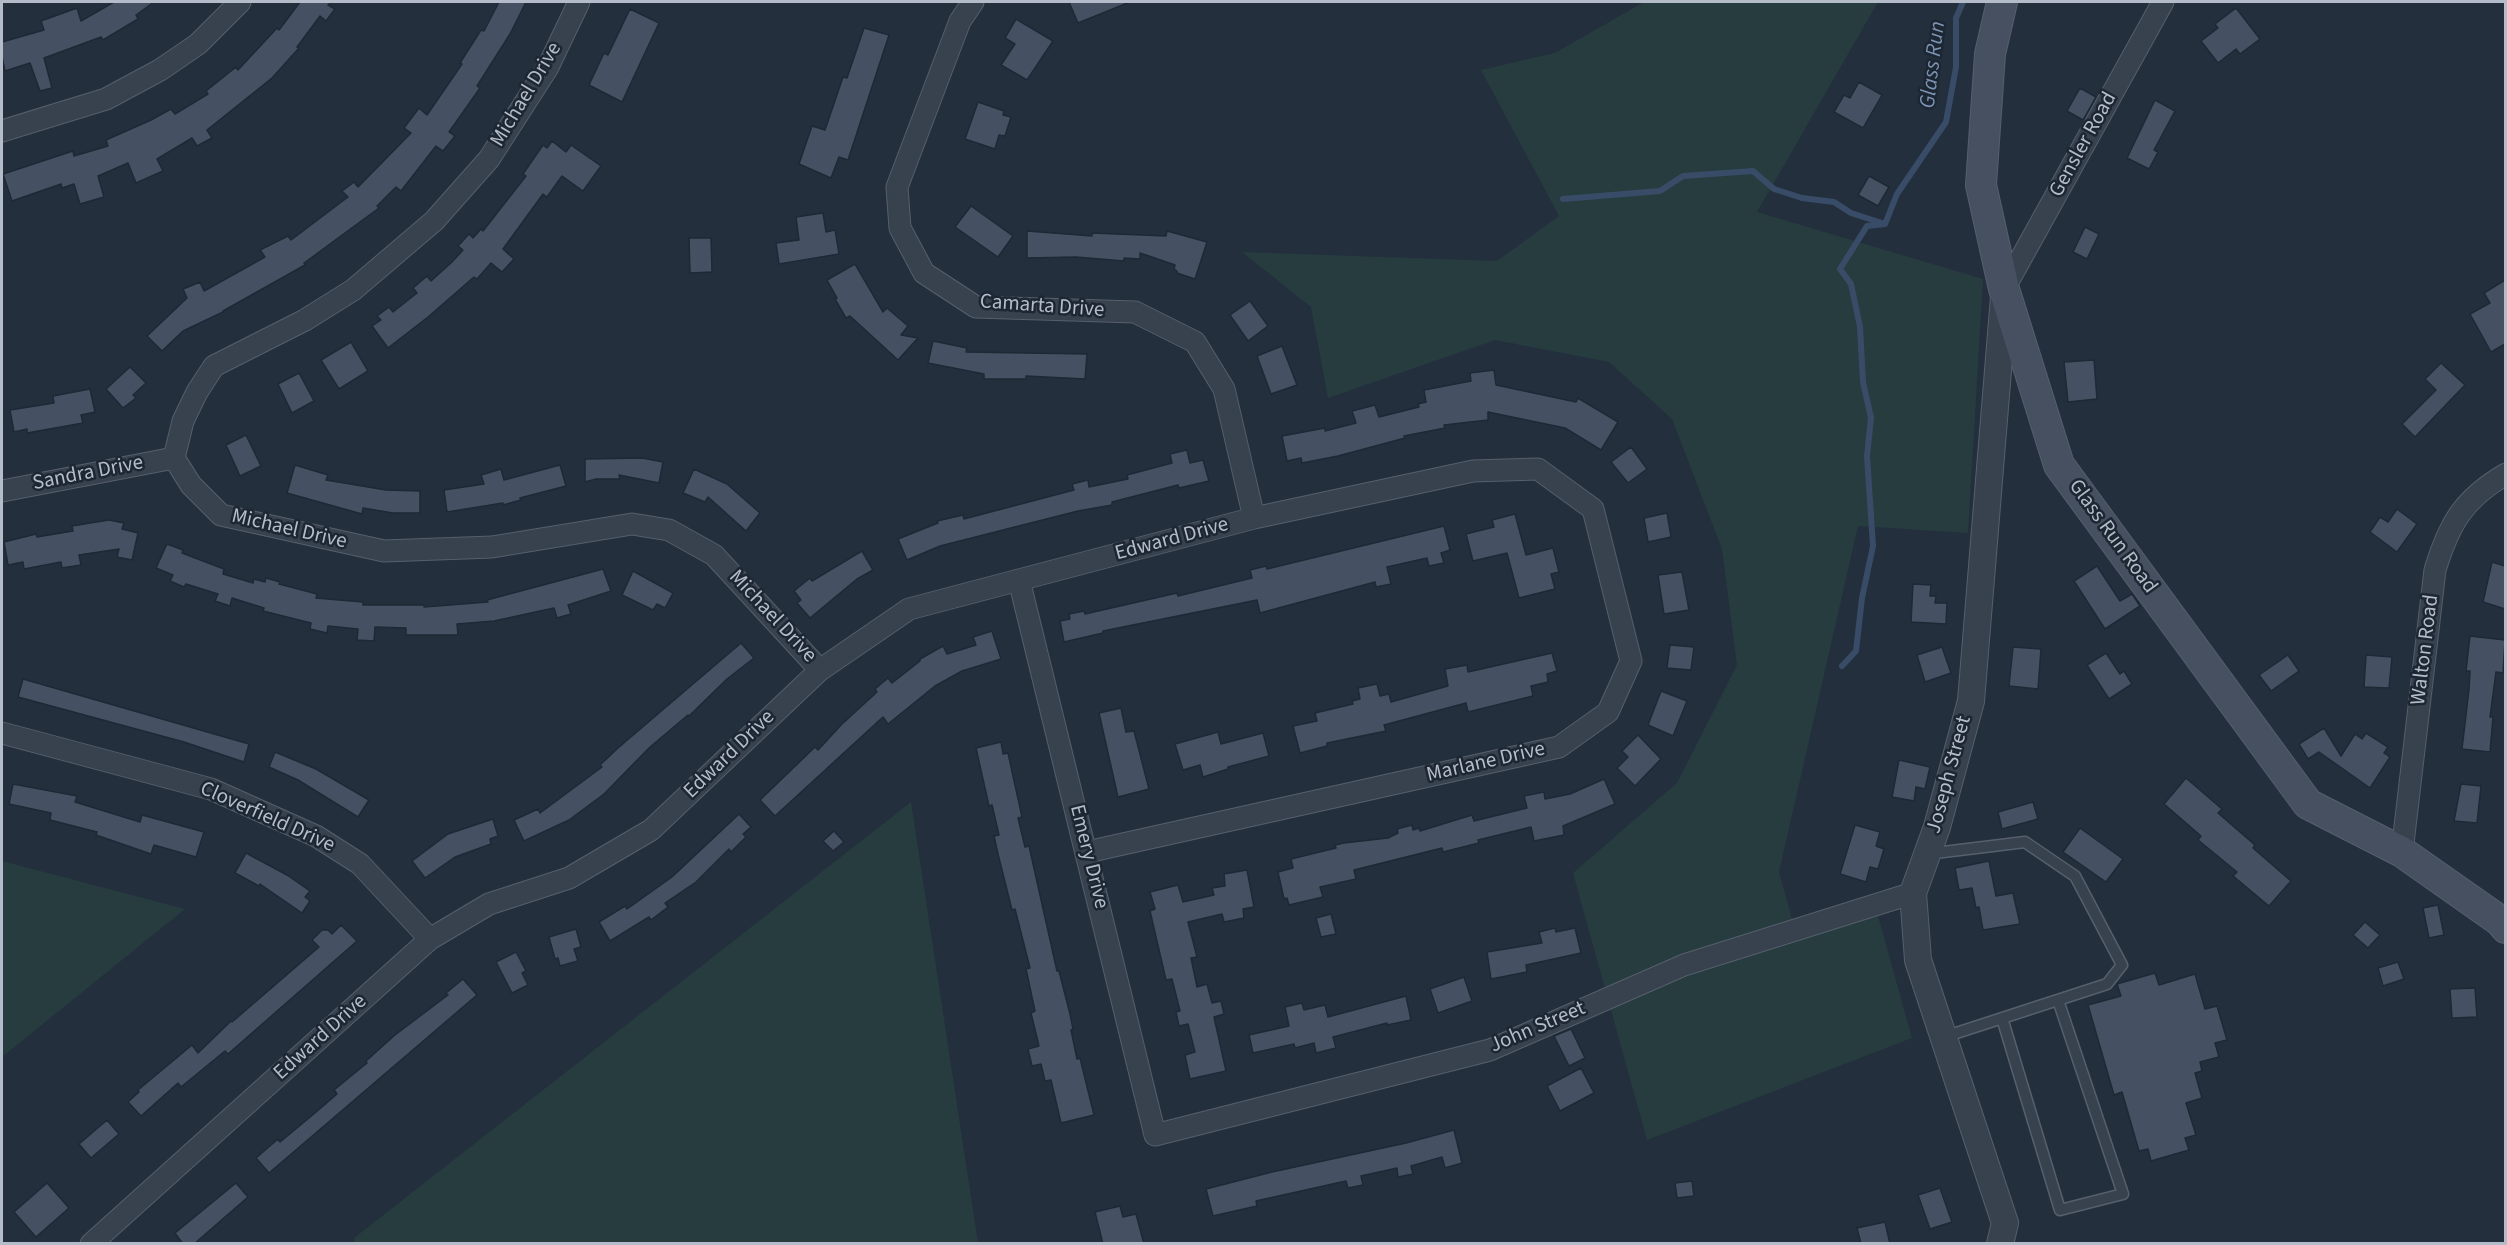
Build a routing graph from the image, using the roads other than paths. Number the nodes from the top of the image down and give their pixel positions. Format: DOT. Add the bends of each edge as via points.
graph roads {
  1 [pos="240,2"];
  2 [pos="579,2"];
  3 [pos="974,2"];
  4 [pos="2002,2"];
  5 [pos="2163,2"];
  6 [pos="2,131"];
  7 [pos="2004,289"];
  8 [pos="174,458"];
  9 [pos="1473,471"];
  10 [pos="2505,474"];
  11 [pos="2,491"];
  12 [pos="1254,518"];
  13 [pos="1019,580"];
  14 [pos="820,670"];
  15 [pos="2,733"];
  16 [pos="1087,852"];
  17 [pos="2402,852"];
  18 [pos="1927,854"];
  19 [pos="1913,893"];
  20 [pos="2505,928"];
  21 [pos="430,939"];
  22 [pos="2058,1000"];
  23 [pos="2002,1018"];
  24 [pos="1944,1037"];
  25 [pos="1155,1135"];
  26 [pos="91,1244"];
  27 [pos="2000,1244"];
  1 -- 6 [label="street" via="198,44 160,70 106,99"];
  2 -- 8 [label="street, Michael Drive" via="548,67 489,159 434,221 353,290 305,320 214,366 183,421"];
  3 -- 12 [label="street, Camarta Drive" via="960,21 897,186 900,228 924,273 976,307 1135,312 1195,342 1224,389"];
  4 -- 7 [label="main road, Glass Run Road" via="1990,54 1981,185"];
  5 -- 7 [label="street, Gensler Road"];
  7 -- 17 [label="main road, Glass Run Road" via="2059,465 2308,804"];
  7 -- 18 [label="street, Joseph Street" via="1971,701"];
  8 -- 11 [label="street, Sandra Drive"];
  8 -- 14 [label="street, Michael Drive" via="191,485 221,515 384,551 492,547 632,524 669,530 714,555"];
  9 -- 12 [label="street, Edward Drive"];
  9 -- 16 [label="street, Marlane Drive" via="1538,469 1593,509 1630,661 1608,712 1559,747"];
  10 -- 17 [label="street, Walton Road" via="2463,507 2446,535 2435,570"];
  12 -- 13 [label="street, Edward Drive"];
  13 -- 14 [label="street, Edward Drive" via="909,609"];
  13 -- 16 [label="street, Emery Drive"];
  14 -- 21 [label="street, Edward Drive" via="651,830 569,878 489,904"];
  15 -- 21 [label="street, Cloverfield Drive" via="211,789 316,836 360,864"];
  16 -- 25 [label="street, Emery Drive"];
  17 -- 20 [label="main road, Glass Run Road"];
  18 -- 19 [label="street, Joseph Street"];
  18 -- 22 [label="lane" via="2025,842 2075,876 2122,965 2107,984"];
  19 -- 24 [label="street, Joseph Street" via="1918,960"];
  19 -- 25 [label="street, John Street" via="1684,965 1490,1050"];
  21 -- 26 [label="street, Edward Drive"];
  22 -- 23 [label="lane"];
  22 -- 23 [label="lane" via="2123,1194 2060,1210"];
  23 -- 24 [label="lane"];
  24 -- 27 [label="street, Joseph Street" via="2005,1224"];
}
